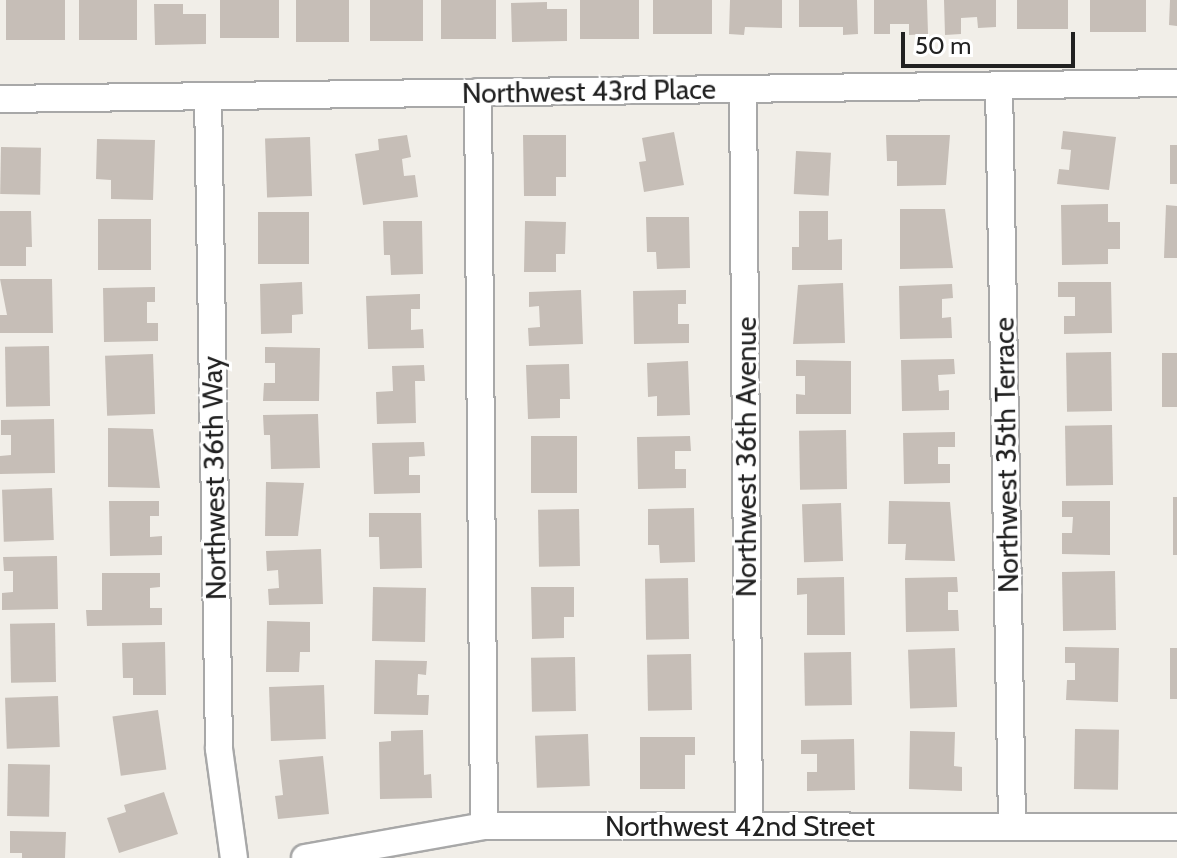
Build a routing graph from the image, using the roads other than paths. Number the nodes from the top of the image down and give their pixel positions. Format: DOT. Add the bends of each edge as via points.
graph roads {
  1 [pos="1177,83"];
  2 [pos="999,85"];
  3 [pos="743,89"];
  4 [pos="478,92"];
  5 [pos="208,96"];
  6 [pos="0,99"];
  7 [pos="1012,824"];
  8 [pos="484,826"];
  9 [pos="749,826"];
  10 [pos="1177,827"];
  11 [pos="234,858"];
  12 [pos="305,858"];
  1 -- 2 [label="street, Northwest 43rd Place"];
  2 -- 3 [label="street, Northwest 43rd Place"];
  2 -- 7 [label="street, Northwest 35th Terrace"];
  3 -- 4 [label="street, Northwest 43rd Place"];
  3 -- 9 [label="street, Northwest 36th Avenue"];
  4 -- 5 [label="street, Northwest 43rd Place"];
  4 -- 8 [label="street"];
  5 -- 6 [label="street, Northwest 43rd Place"];
  5 -- 11 [label="street, Northwest 36th Way" via="219,749"];
  7 -- 9 [label="street, Northwest 42nd Street"];
  7 -- 10 [label="street, Northwest 42nd Street"];
  8 -- 9 [label="street, Northwest 42nd Street"];
  8 -- 12 [label="street, Northwest 42nd Street"];
}
